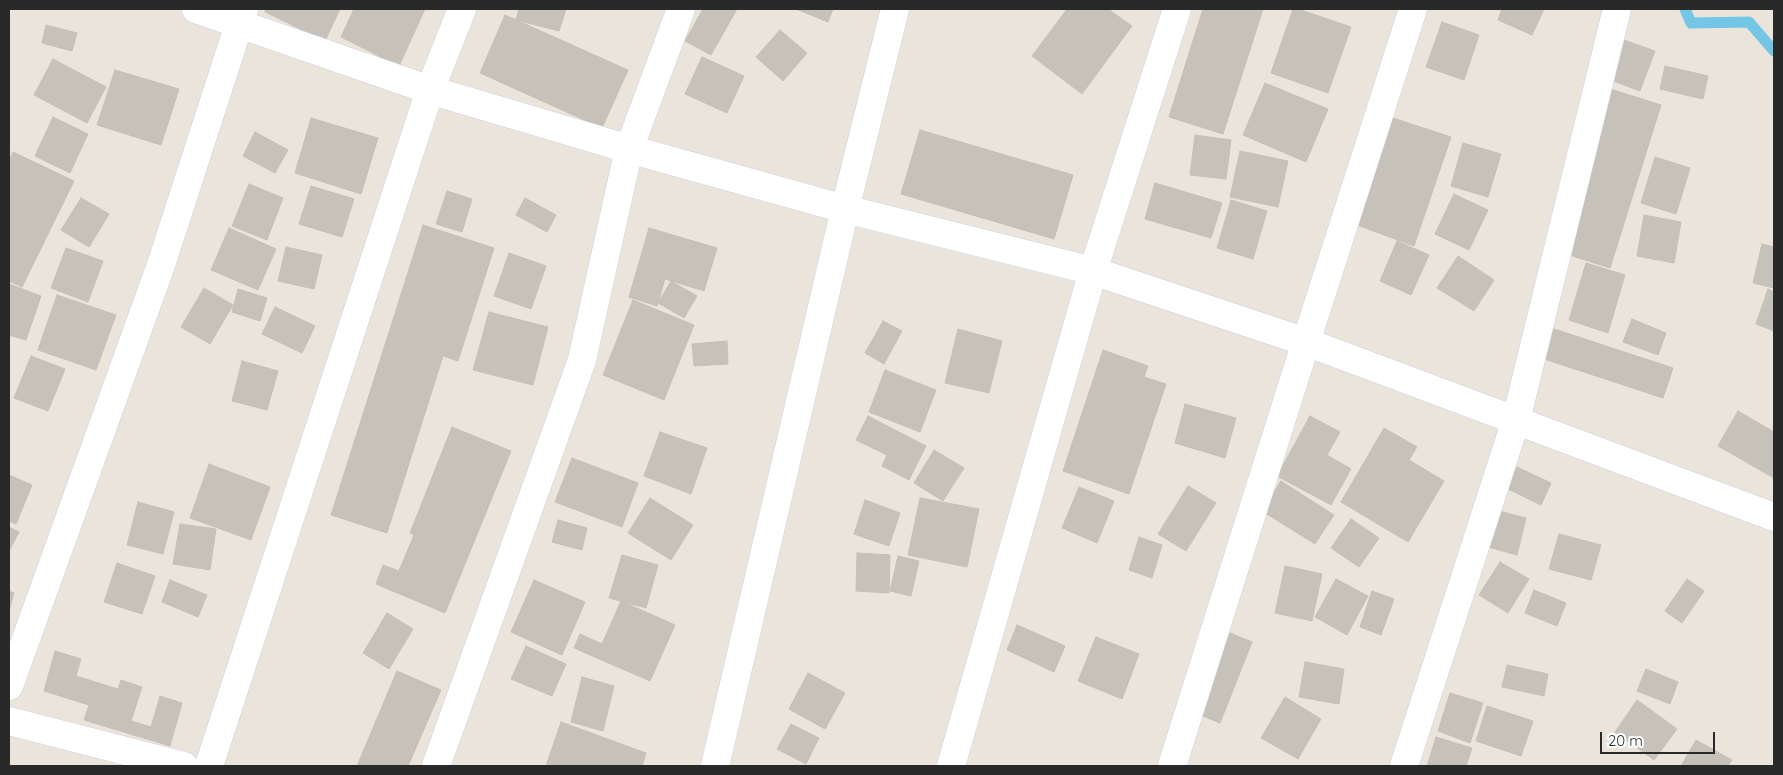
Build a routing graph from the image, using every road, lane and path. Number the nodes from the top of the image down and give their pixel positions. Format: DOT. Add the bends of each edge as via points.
graph roads {
  1 [pos="196,9"];
  2 [pos="462,9"];
  3 [pos="682,9"];
  4 [pos="895,9"];
  5 [pos="1177,9"];
  6 [pos="1413,9"];
  7 [pos="1617,9"];
  8 [pos="242,16"];
  9 [pos="430,90"];
  10 [pos="629,148"];
  11 [pos="845,209"];
  12 [pos="1093,272"];
  13 [pos="1306,342"];
  14 [pos="1516,420"];
  15 [pos="1774,517"];
  16 [pos="9,686"];
  17 [pos="9,721"];
  18 [pos="184,766"];
  19 [pos="209,766"];
  20 [pos="436,766"];
  21 [pos="715,766"];
  22 [pos="951,766"];
  23 [pos="1172,766"];
  24 [pos="1404,766"];
  1 -- 8 [label="street"];
  2 -- 9 [label="street"];
  3 -- 10 [label="street"];
  4 -- 11 [label="street"];
  5 -- 12 [label="street"];
  6 -- 13 [label="street"];
  7 -- 14 [label="street"];
  8 -- 9 [label="street"];
  8 -- 16 [label="street" via="161,265"];
  9 -- 10 [label="street"];
  9 -- 19 [label="street"];
  10 -- 11 [label="street"];
  10 -- 20 [label="street" via="582,360"];
  11 -- 12 [label="street"];
  11 -- 21 [label="street"];
  12 -- 13 [label="street"];
  12 -- 22 [label="street"];
  13 -- 14 [label="street"];
  13 -- 23 [label="street"];
  14 -- 15 [label="street"];
  14 -- 24 [label="street"];
  17 -- 18 [label="street"];
}
